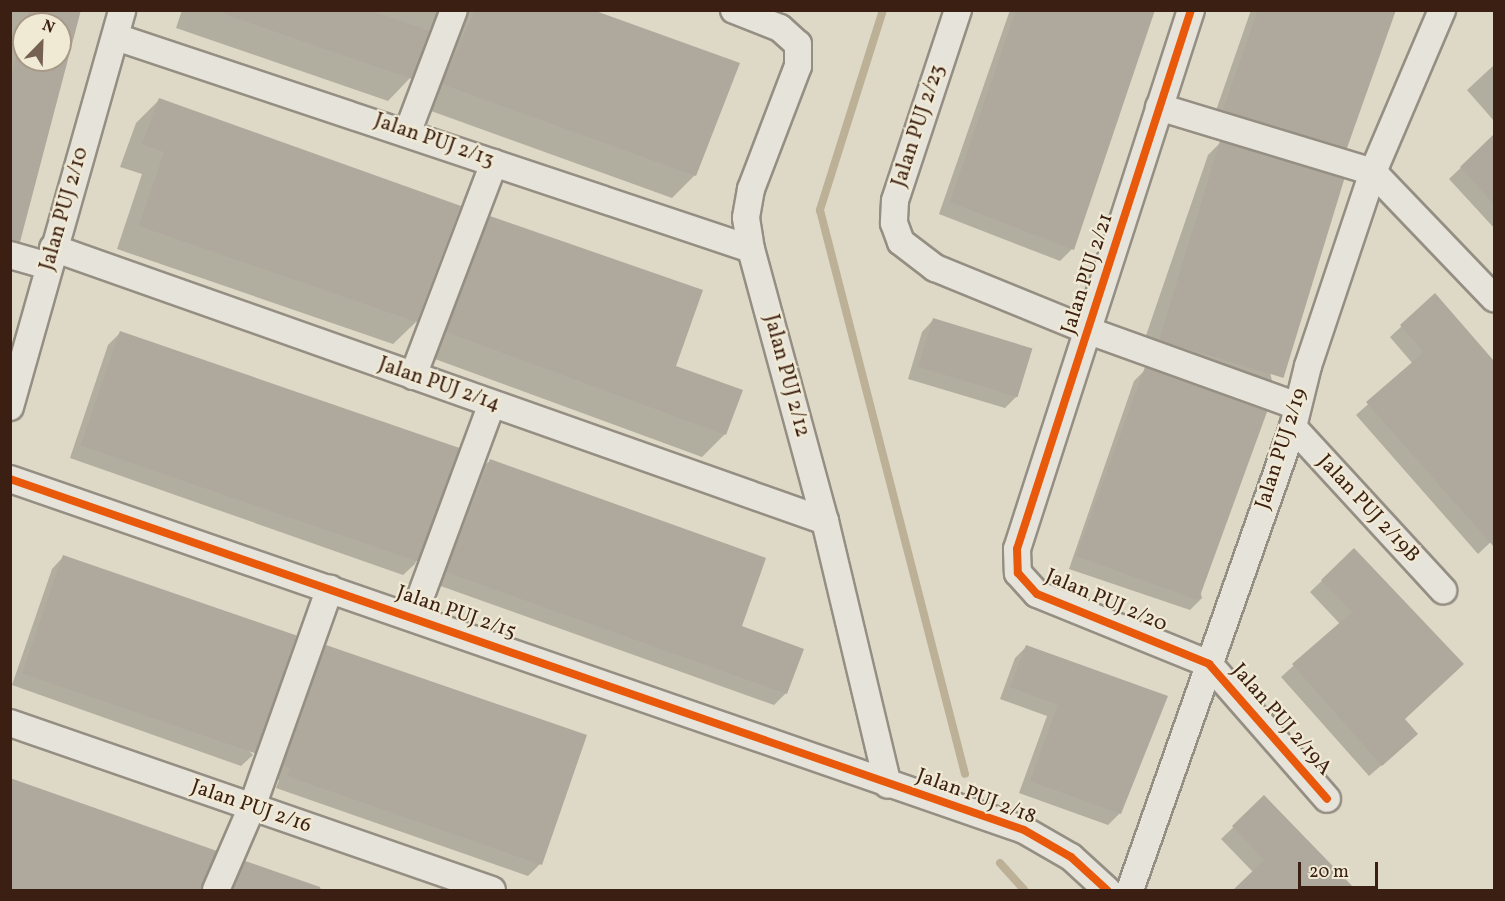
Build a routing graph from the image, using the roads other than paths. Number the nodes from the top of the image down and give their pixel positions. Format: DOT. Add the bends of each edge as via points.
graph roads {
  1 [pos="122,10"];
  2 [pos="454,10"];
  3 [pos="734,10"];
  4 [pos="958,10"];
  5 [pos="1191,10"];
  6 [pos="1442,10"];
  7 [pos="116,37"];
  8 [pos="1159,107"];
  9 [pos="408,132"];
  10 [pos="494,163"];
  11 [pos="1373,172"];
  12 [pos="751,249"];
  13 [pos="10,255"];
  14 [pos="51,257"];
  15 [pos="1494,298"];
  16 [pos="1089,331"];
  17 [pos="413,376"];
  18 [pos="492,404"];
  19 [pos="10,407"];
  20 [pos="1295,417"];
  21 [pos="10,479"];
  22 [pos="825,521"];
  23 [pos="1017,549"];
  24 [pos="330,588"];
  25 [pos="1443,590"];
  26 [pos="413,617"];
  27 [pos="1209,664"];
  28 [pos="10,723"];
  29 [pos="888,785"];
  30 [pos="1327,800"];
  31 [pos="252,807"];
  32 [pos="216,891"];
  33 [pos="492,891"];
  34 [pos="1107,891"];
  35 [pos="1130,891"];
  1 -- 7 [label="street, Jalan PUJ 2/10"];
  2 -- 9 [label="street"];
  3 -- 12 [label="street, Jalan PUJ 2/12" via="792,35 800,55 752,189 746,218"];
  4 -- 16 [label="street, Jalan PUJ 2/23" via="895,201 894,223 901,242 935,268"];
  5 -- 8 [label="street, Jalan PUJ 2/21"];
  6 -- 11 [label="street, Jalan PUJ 2/19"];
  7 -- 9 [label="street, Jalan PUJ 2/13"];
  7 -- 14 [label="street, Jalan PUJ 2/10"];
  8 -- 11 [label="street"];
  8 -- 16 [label="street, Jalan PUJ 2/21"];
  9 -- 10 [label="street, Jalan PUJ 2/13"];
  10 -- 12 [label="street, Jalan PUJ 2/13"];
  10 -- 17 [label="street"];
  11 -- 15 [label="street"];
  11 -- 20 [label="street, Jalan PUJ 2/19"];
  12 -- 22 [label="street, Jalan PUJ 2/12"];
  13 -- 14 [label="street, Jalan PUJ 2/14"];
  14 -- 17 [label="street, Jalan PUJ 2/14"];
  14 -- 19 [label="street, Jalan PUJ 2/10"];
  16 -- 20 [label="street"];
  16 -- 23 [label="street, Jalan PUJ 2/21"];
  17 -- 18 [label="street, Jalan PUJ 2/14"];
  18 -- 22 [label="street, Jalan PUJ 2/14"];
  18 -- 26 [label="street"];
  20 -- 25 [label="street, Jalan PUJ 2/19B"];
  20 -- 27 [label="street, Jalan PUJ 2/19"];
  21 -- 24 [label="street, Jalan PUJ 2/15"];
  22 -- 29 [label="street, Jalan PUJ 2/12"];
  23 -- 27 [label="street, Jalan PUJ 2/20" via="1018,573 1037,594"];
  24 -- 26 [label="street, Jalan PUJ 2/15"];
  24 -- 31 [label="street"];
  26 -- 29 [label="street, Jalan PUJ 2/15"];
  27 -- 30 [label="street, Jalan PUJ 2/19A"];
  27 -- 35 [label="street, Jalan PUJ 2/19"];
  28 -- 31 [label="street, Jalan PUJ 2/16"];
  29 -- 34 [label="street, Jalan PUJ 2/18" via="1024,830 1071,857"];
  31 -- 32 [label="street"];
  31 -- 33 [label="street, Jalan PUJ 2/16"];
}
